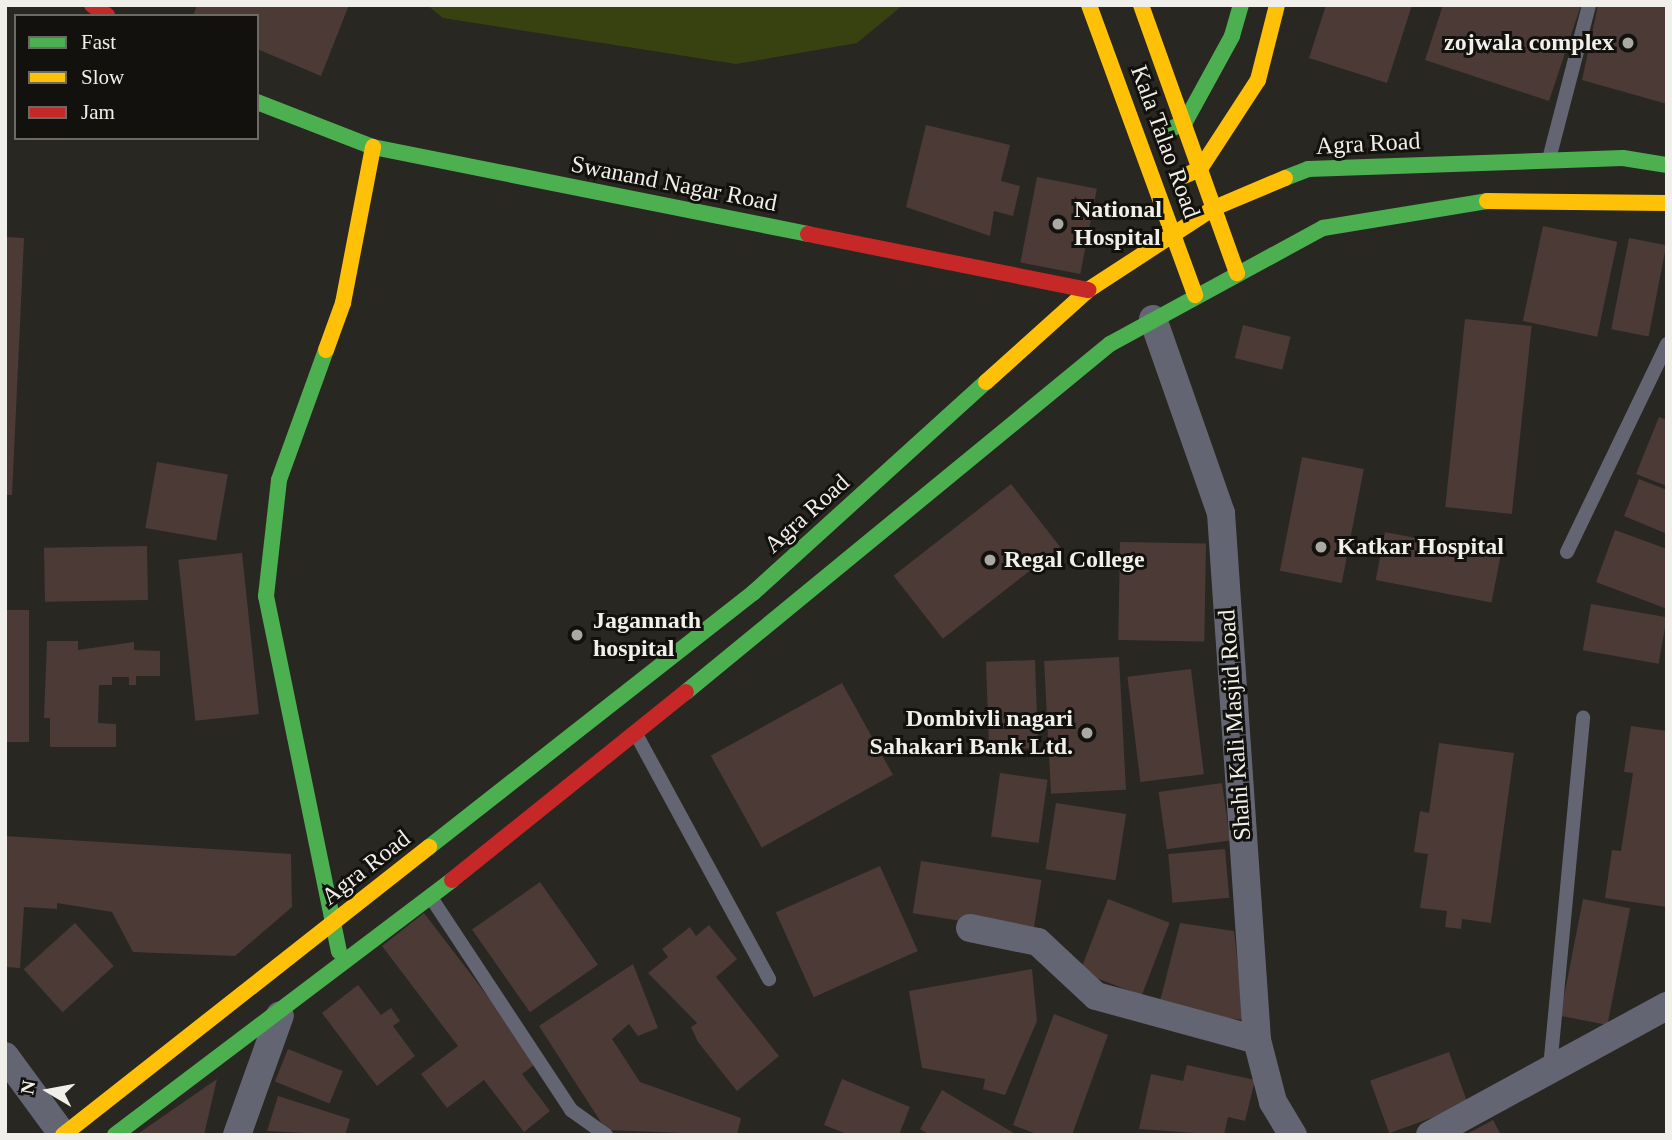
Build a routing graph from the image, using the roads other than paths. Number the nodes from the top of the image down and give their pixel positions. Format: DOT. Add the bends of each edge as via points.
graph roads {
  1 [pos="1089,5"];
  2 [pos="1141,5"];
  3 [pos="1241,5"];
  4 [pos="1278,5"];
  5 [pos="1589,5"];
  6 [pos="259,103"];
  7 [pos="1185,122"];
  8 [pos="1142,143"];
  9 [pos="373,147"];
  10 [pos="1548,160"];
  11 [pos="1667,165"];
  12 [pos="1200,169"];
  13 [pos="1160,188"];
  14 [pos="1667,202"];
  15 [pos="1214,208"];
  16 [pos="1174,233"];
  17 [pos="1237,273"];
  18 [pos="1088,290"];
  19 [pos="1195,295"];
  20 [pos="1153,319"];
  21 [pos="1667,344"];
  22 [pos="1567,552"];
  23 [pos="1583,718"];
  24 [pos="636,733"];
  25 [pos="430,896"];
  26 [pos="335,922"];
  27 [pos="970,928"];
  28 [pos="341,965"];
  29 [pos="769,979"];
  30 [pos="1667,1006"];
  31 [pos="280,1015"];
  32 [pos="1256,1040"];
  33 [pos="5,1056"];
  34 [pos="1550,1068"];
  35 [pos="63,1135"];
  36 [pos="115,1135"];
  37 [pos="237,1135"];
  38 [pos="606,1135"];
  39 [pos="1293,1135"];
  40 [pos="1430,1135"];
  1 -- 8 [label="main road, Kala Talao Road"];
  2 -- 7 [label="main road, Kala Talao Road"];
  3 -- 7 [label="main road" via="1233,36"];
  4 -- 12 [label="main road" via="1258,80"];
  5 -- 10 [label="lane"];
  6 -- 9 [label="main road, Swanand Nagar Road"];
  7 -- 8 [label="main road"];
  7 -- 12 [label="main road, Kala Talao Road"];
  8 -- 13 [label="main road, Kala Talao Road"];
  9 -- 18 [label="main road, Swanand Nagar Road"];
  9 -- 26 [label="main road" via="343,303 279,480 265,596"];
  10 -- 11 [label="main road, Agra Road"];
  10 -- 15 [label="main road, Agra Road" via="1308,169"];
  12 -- 13 [label="main road"];
  12 -- 15 [label="main road, Kala Talao Road"];
  13 -- 16 [label="main road, Kala Talao Road"];
  14 -- 17 [label="main road" via="1514,197 1323,229"];
  15 -- 16 [label="main road, Agra Road"];
  15 -- 17 [label="main road, Kala Talao Road"];
  16 -- 18 [label="main road, Agra Road"];
  16 -- 19 [label="main road, Kala Talao Road"];
  17 -- 19 [label="main road"];
  18 -- 26 [label="main road, Agra Road" via="753,593"];
  19 -- 20 [label="main road"];
  20 -- 24 [label="main road" via="1110,344"];
  20 -- 32 [label="street, Shahi Kali Masjid Road" via="1221,513"];
  21 -- 22 [label="lane"];
  23 -- 34 [label="lane"];
  24 -- 25 [label="main road"];
  24 -- 29 [label="lane"];
  25 -- 28 [label="main road"];
  25 -- 38 [label="lane" via="571,1110"];
  26 -- 28 [label="main road"];
  26 -- 35 [label="main road, Agra Road"];
  27 -- 32 [label="street" via="1038,942 1096,996"];
  28 -- 31 [label="main road"];
  30 -- 34 [label="street"];
  31 -- 36 [label="main road"];
  31 -- 37 [label="street"];
  32 -- 39 [label="street, Shahi Kali Masjid Road" via="1273,1102"];
  33 -- 35 [label="street"];
  34 -- 40 [label="street"];
}
